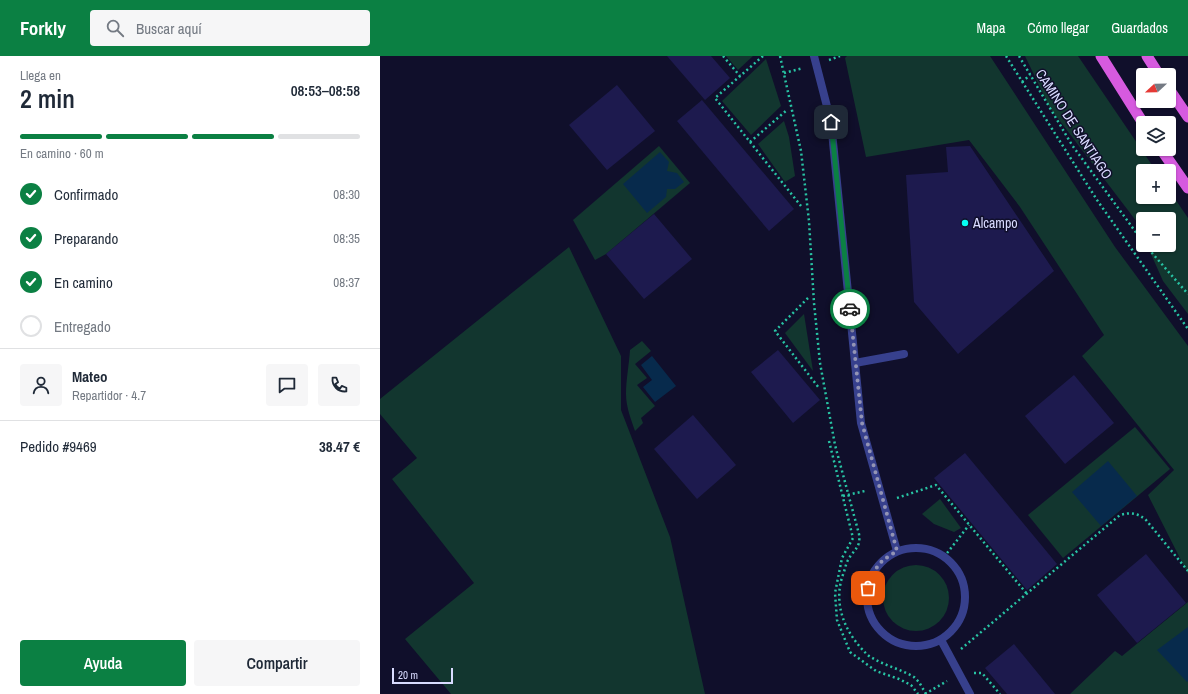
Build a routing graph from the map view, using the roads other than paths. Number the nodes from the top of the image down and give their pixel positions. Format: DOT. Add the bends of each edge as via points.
graph roads {
  1 [pos="814,56"];
  2 [pos="1101,56"];
  3 [pos="1147,56"];
  4 [pos="1155,68"];
  5 [pos="1176,100"];
  6 [pos="1139,116"];
  7 [pos="1188,117"];
  8 [pos="1166,156"];
  9 [pos="1188,188"];
  10 [pos="904,354"];
  11 [pos="855,363"];
  12 [pos="897,551"];
  13 [pos="941,640"];
  14 [pos="970,694"];
  1 -- 11 [label="street" via="831,122"];
  2 -- 6 [label="highway"];
  3 -- 4 [label="highway"];
  5 -- 7 [label="highway"];
  8 -- 9 [label="highway"];
  10 -- 11 [label="street"];
  11 -- 12 [label="street" via="862,423"];
  12 -- 13 [label="street" via="912,548 941,554 961,575 966,589 962,619 953,631"];
  12 -- 13 [label="street" via="883,560 873,572 867,604 872,620 881,633 894,642 910,647 926,646"];
  13 -- 14 [label="street"];
}
